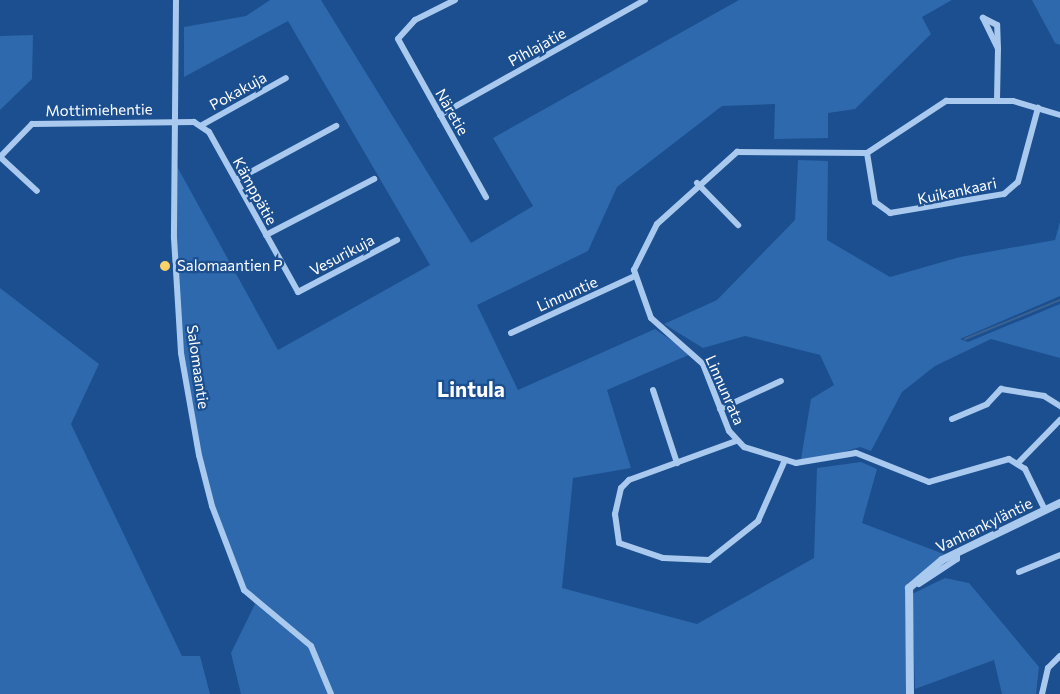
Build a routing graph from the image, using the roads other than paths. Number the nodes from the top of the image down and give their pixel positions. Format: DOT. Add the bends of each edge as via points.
graph roads {
  1 [pos="176,0"];
  2 [pos="455,0"];
  3 [pos="645,0"];
  4 [pos="998,50"];
  5 [pos="286,78"];
  6 [pos="997,100"];
  7 [pos="1038,108"];
  8 [pos="440,115"];
  9 [pos="1060,116"];
  10 [pos="177,121"];
  11 [pos="202,125"];
  12 [pos="336,126"];
  13 [pos="867,153"];
  14 [pos="0,157"];
  15 [pos="374,178"];
  16 [pos="236,180"];
  17 [pos="697,183"];
  18 [pos="37,191"];
  19 [pos="486,197"];
  20 [pos="738,225"];
  21 [pos="266,235"];
  22 [pos="397,240"];
  23 [pos="633,277"];
  24 [pos="298,292"];
  25 [pos="511,333"];
  26 [pos="781,381"];
  27 [pos="653,390"];
  28 [pos="1060,406"];
  29 [pos="720,408"];
  30 [pos="952,419"];
  31 [pos="1060,420"];
  32 [pos="736,441"];
  33 [pos="785,460"];
  34 [pos="677,462"];
  35 [pos="1018,462"];
  36 [pos="1060,503"];
  37 [pos="1045,510"];
  38 [pos="957,552"];
  39 [pos="1060,555"];
  40 [pos="1019,572"];
  41 [pos="909,588"];
  42 [pos="1060,656"];
  43 [pos="330,694"];
  44 [pos="910,694"];
  45 [pos="1042,694"];
  1 -- 10 [label="street, Salomaantie"];
  2 -- 8 [label="street, Näretie" via="415,20 398,39"];
  3 -- 8 [label="street, Pihlajatie"];
  4 -- 4 [label="street" via="997,25 983,18 984,24"];
  4 -- 6 [label="street"];
  5 -- 11 [label="street, Pokakuja"];
  6 -- 7 [label="street"];
  6 -- 13 [label="street" via="941,102"];
  7 -- 9 [label="street"];
  7 -- 13 [label="street, Kuikankaari" via="1018,182 1004,194 890,213 875,202"];
  8 -- 19 [label="street, Näretie"];
  10 -- 11 [label="street"];
  10 -- 14 [label="street, Mottimiehentie" via="32,124"];
  10 -- 43 [label="street, Salomaantie" via="174,238 180,344 212,506 244,590 311,646"];
  11 -- 16 [label="street, Kämppätie"];
  12 -- 16 [label="street"];
  13 -- 17 [label="street" via="737,152"];
  14 -- 18 [label="street"];
  15 -- 21 [label="street"];
  16 -- 21 [label="street, Kämppätie"];
  17 -- 20 [label="street"];
  17 -- 23 [label="street" via="657,224"];
  21 -- 24 [label="street, Kämppätie"];
  22 -- 24 [label="street, Vesurikuja"];
  23 -- 25 [label="street, Linnuntie"];
  23 -- 29 [label="street, Linnunrata" via="660,329 703,364"];
  26 -- 29 [label="street"];
  27 -- 34 [label="street"];
  28 -- 30 [label="street" via="1044,396 1001,389 987,404"];
  29 -- 32 [label="street, Linnunrata"];
  31 -- 35 [label="street"];
  32 -- 33 [label="street, Linnunrata"];
  32 -- 34 [label="street"];
  33 -- 34 [label="street" via="758,521 720,554 695,563 627,549 615,531 621,488"];
  33 -- 35 [label="street, Linnunrata" via="813,463 856,453 929,482 997,462"];
  35 -- 37 [label="street"];
  36 -- 37 [label="street, Vanhankyläntie"];
  37 -- 38 [label="street, Vanhankyläntie"];
  38 -- 41 [label="street, Vanhankyläntie" via="920,574"];
  38 -- 41 [label="street" via="957,560"];
  39 -- 40 [label="street"];
  41 -- 44 [label="street"];
  42 -- 45 [label="street" via="1048,668"];
}
